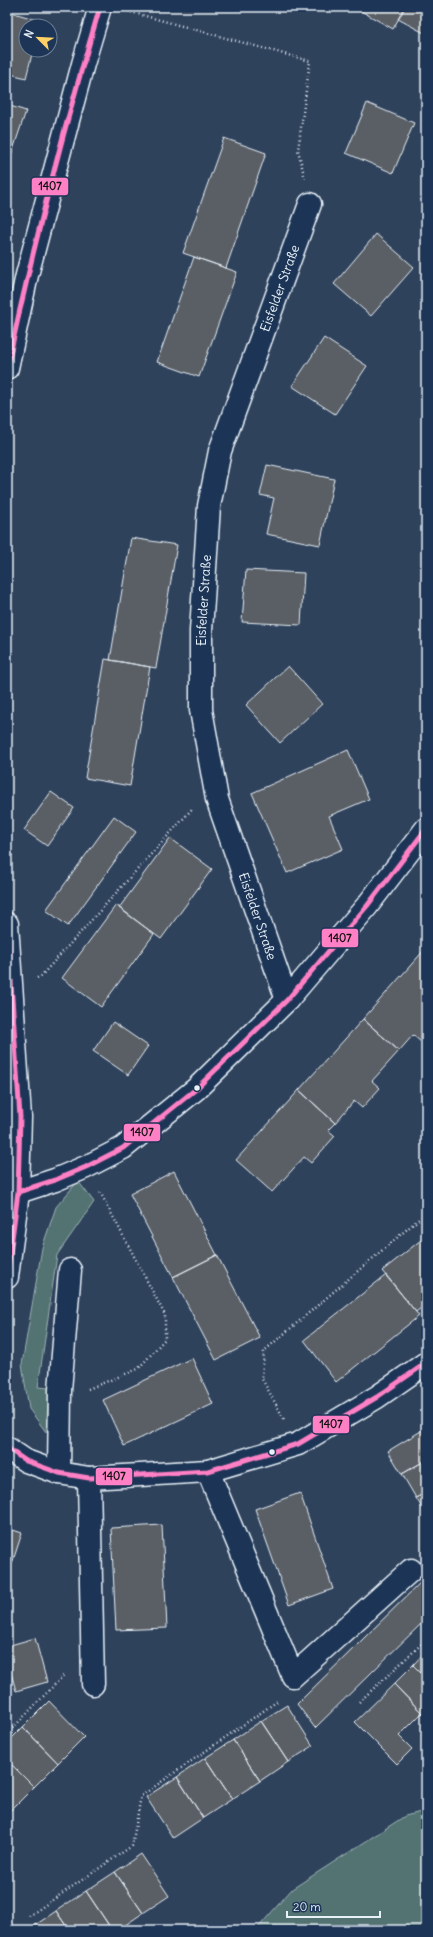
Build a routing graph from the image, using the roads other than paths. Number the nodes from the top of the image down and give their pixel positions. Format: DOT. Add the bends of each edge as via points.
graph roads {
  1 [pos="100,7"];
  2 [pos="310,204"];
  3 [pos="7,368"];
  4 [pos="426,829"];
  5 [pos="7,924"];
  6 [pos="287,1000"];
  7 [pos="12,1192"];
  8 [pos="70,1270"];
  9 [pos="7,1277"];
  10 [pos="426,1363"];
  11 [pos="7,1448"];
  12 [pos="208,1471"];
  13 [pos="60,1473"];
  14 [pos="88,1478"];
  15 [pos="411,1570"];
  16 [pos="92,1684"];
  1 -- 3 [label="street" via="27,275"];
  2 -- 6 [label="street, Eisfelder Straße" via="220,451 209,506 201,631 201,710 218,799"];
  4 -- 6 [label="street" via="367,906"];
  5 -- 7 [label="street" via="20,1117"];
  6 -- 7 [label="street" via="196,1089 123,1148 55,1180"];
  7 -- 9 [label="street"];
  8 -- 13 [label="street" via="60,1400"];
  10 -- 12 [label="street" via="377,1397 298,1444"];
  11 -- 13 [label="street" via="26,1461"];
  12 -- 14 [label="street"];
  12 -- 15 [label="street" via="293,1676"];
  13 -- 14 [label="street"];
  14 -- 16 [label="street"];
}
